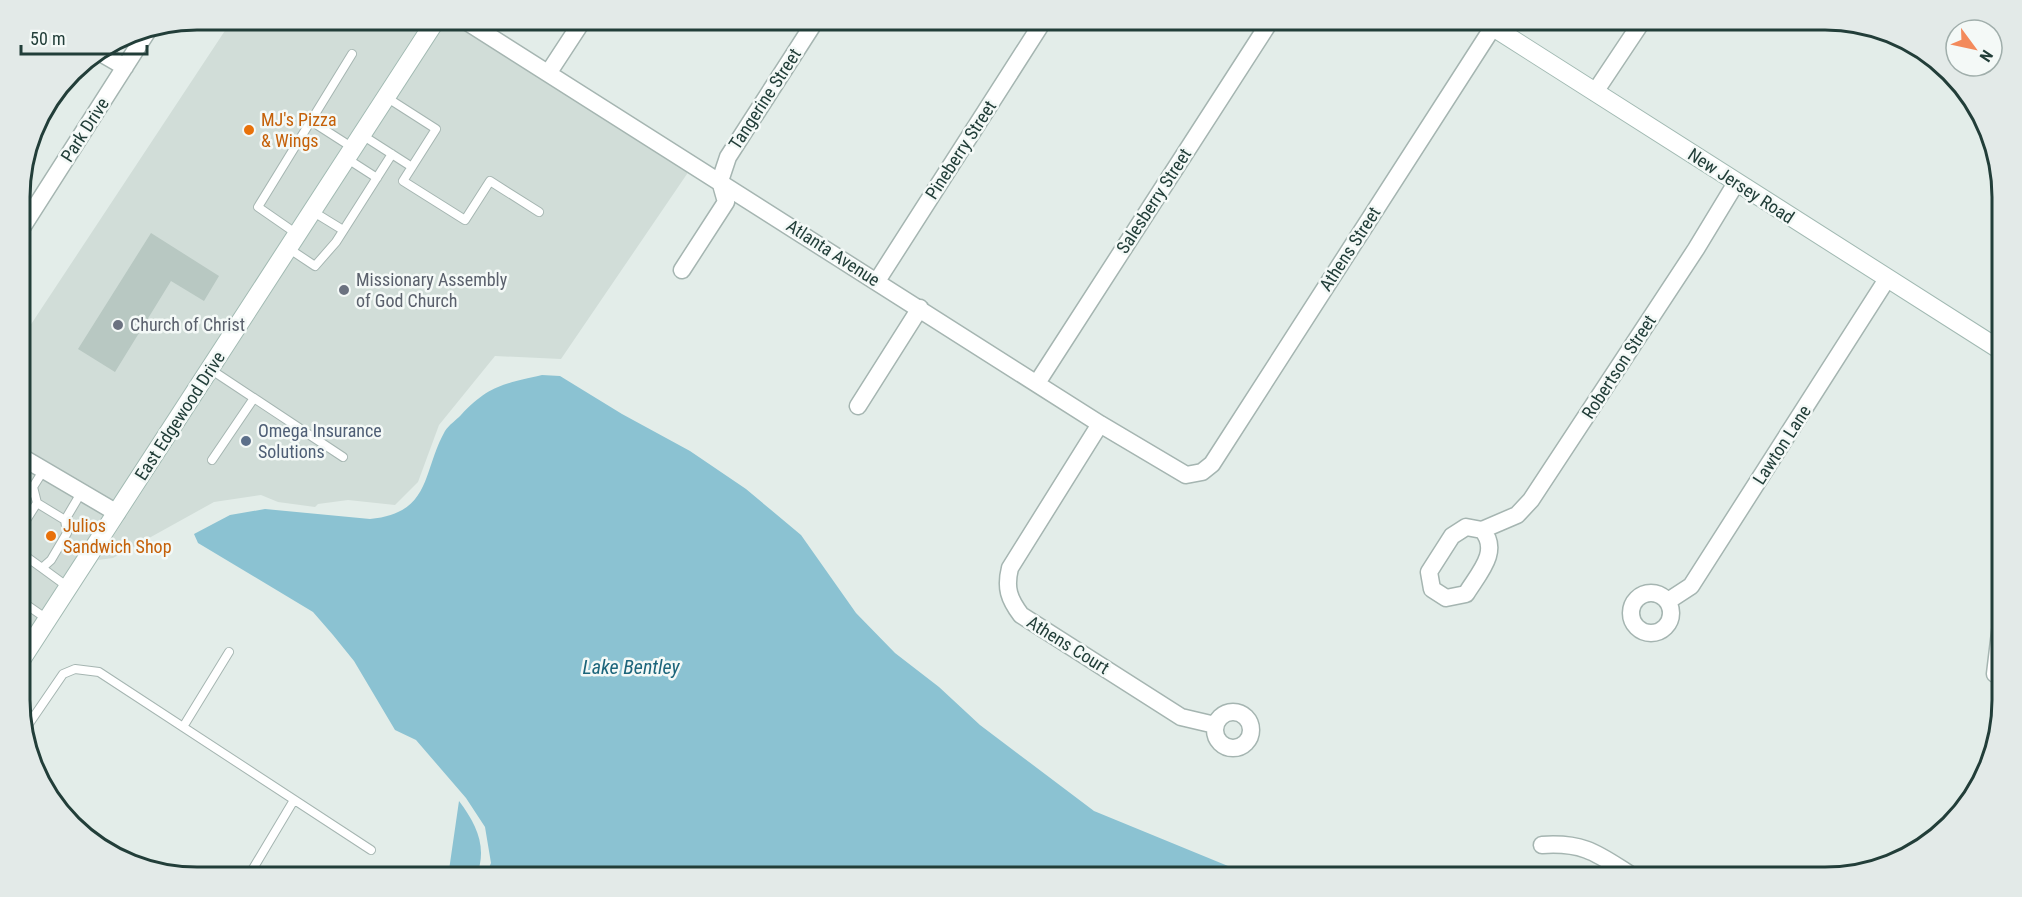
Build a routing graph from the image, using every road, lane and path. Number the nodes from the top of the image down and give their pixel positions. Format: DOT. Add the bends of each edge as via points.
graph roads {
  1 [pos="429,30"];
  2 [pos="480,30"];
  3 [pos="576,30"];
  4 [pos="810,30"];
  5 [pos="1038,30"];
  6 [pos="1265,30"];
  7 [pos="1483,30"];
  8 [pos="1498,30"];
  9 [pos="1636,30"];
  10 [pos="142,40"];
  11 [pos="352,54"];
  12 [pos="107,57"];
  13 [pos="125,67"];
  14 [pos="549,72"];
  15 [pos="1596,92"];
  16 [pos="386,96"];
  17 [pos="311,121"];
  18 [pos="354,147"];
  19 [pos="392,154"];
  20 [pos="412,167"];
  21 [pos="377,178"];
  22 [pos="720,181"];
  23 [pos="1736,183"];
  24 [pos="312,210"];
  25 [pos="539,213"];
  26 [pos="30,214"];
  27 [pos="343,230"];
  28 [pos="292,241"];
  29 [pos="682,270"];
  30 [pos="1887,279"];
  31 [pos="877,281"];
  32 [pos="920,308"];
  33 [pos="1992,345"];
  34 [pos="210,369"];
  35 [pos="1036,383"];
  36 [pos="254,398"];
  37 [pos="858,406"];
  38 [pos="1100,424"];
  39 [pos="343,458"];
  40 [pos="212,460"];
  41 [pos="30,462"];
  42 [pos="1205,470"];
  43 [pos="43,471"];
  44 [pos="33,487"];
  45 [pos="30,492"];
  46 [pos="81,493"];
  47 [pos="37,503"];
  48 [pos="117,513"];
  49 [pos="30,514"];
  50 [pos="66,520"];
  51 [pos="1482,530"];
  52 [pos="30,559"];
  53 [pos="42,568"];
  54 [pos="69,587"];
  55 [pos="1668,601"];
  56 [pos="30,608"];
  57 [pos="47,620"];
  58 [pos="30,646"];
  59 [pos="229,652"];
  60 [pos="31,721"];
  61 [pos="1215,726"];
  62 [pos="183,727"];
  63 [pos="294,800"];
  64 [pos="1542,844"];
  65 [pos="371,850"];
  66 [pos="254,867"];
  67 [pos="1618,867"];
  1 -- 16 [label="street, East Edgewood Drive"];
  2 -- 14 [label="street, Atlanta Avenue"];
  3 -- 14 [label="street"];
  4 -- 22 [label="street, Tangerine Street" via="728,157"];
  5 -- 31 [label="street, Pineberry Street"];
  6 -- 35 [label="street, Salesberry Street"];
  7 -- 42 [label="street, Athens Street"];
  8 -- 15 [label="street, New Jersey Road"];
  9 -- 15 [label="street"];
  10 -- 13 [label="street, Park Drive"];
  11 -- 17 [label="lane"];
  12 -- 13 [label="street"];
  13 -- 26 [label="street, Park Drive"];
  14 -- 22 [label="street, Atlanta Avenue"];
  15 -- 23 [label="street, New Jersey Road"];
  16 -- 18 [label="street, East Edgewood Drive"];
  16 -- 20 [label="lane" via="436,129"];
  17 -- 18 [label="lane"];
  17 -- 28 [label="lane" via="258,207"];
  18 -- 19 [label="lane"];
  18 -- 21 [label="lane"];
  18 -- 24 [label="street, East Edgewood Drive"];
  19 -- 20 [label="lane"];
  19 -- 21 [label="lane"];
  20 -- 25 [label="lane" via="403,181 465,220 490,182"];
  21 -- 27 [label="lane"];
  22 -- 29 [label="street" via="726,202"];
  22 -- 31 [label="street, Atlanta Avenue"];
  23 -- 30 [label="street, New Jersey Road"];
  23 -- 51 [label="street, Robertson Street" via="1531,500 1517,514"];
  24 -- 27 [label="lane"];
  24 -- 28 [label="street, East Edgewood Drive"];
  27 -- 28 [label="lane" via="315,266"];
  28 -- 34 [label="street, East Edgewood Drive"];
  30 -- 33 [label="street, New Jersey Road"];
  30 -- 55 [label="street, Lawton Lane" via="1691,586"];
  31 -- 32 [label="street, Atlanta Avenue"];
  32 -- 35 [label="street, Atlanta Avenue"];
  32 -- 37 [label="street"];
  34 -- 36 [label="lane"];
  34 -- 48 [label="street, East Edgewood Drive"];
  35 -- 38 [label="street, Atlanta Avenue"];
  36 -- 39 [label="lane"];
  36 -- 40 [label="lane"];
  38 -- 42 [label="street, Atlanta Avenue" via="1186,475"];
  38 -- 61 [label="street, Athens Court" via="1013,562 1006,584 1010,601 1021,615 1181,717"];
  41 -- 43 [label="street"];
  43 -- 44 [label="lane"];
  43 -- 46 [label="street"];
  44 -- 45 [label="lane"];
  44 -- 47 [label="lane"];
  46 -- 48 [label="street"];
  46 -- 50 [label="lane"];
  47 -- 49 [label="lane"];
  47 -- 50 [label="lane"];
  48 -- 54 [label="street, East Edgewood Drive"];
  50 -- 53 [label="lane" via="67,533"];
  52 -- 53 [label="lane"];
  53 -- 54 [label="lane"];
  54 -- 57 [label="street, East Edgewood Drive"];
  56 -- 57 [label="lane"];
  57 -- 58 [label="street, East Edgewood Drive"];
  59 -- 62 [label="lane"];
  60 -- 62 [label="lane" via="63,674 75,669 99,672"];
  62 -- 63 [label="lane"];
  63 -- 65 [label="lane"];
  63 -- 66 [label="lane"];
  64 -- 67 [label="street" via="1570,843"];
}
